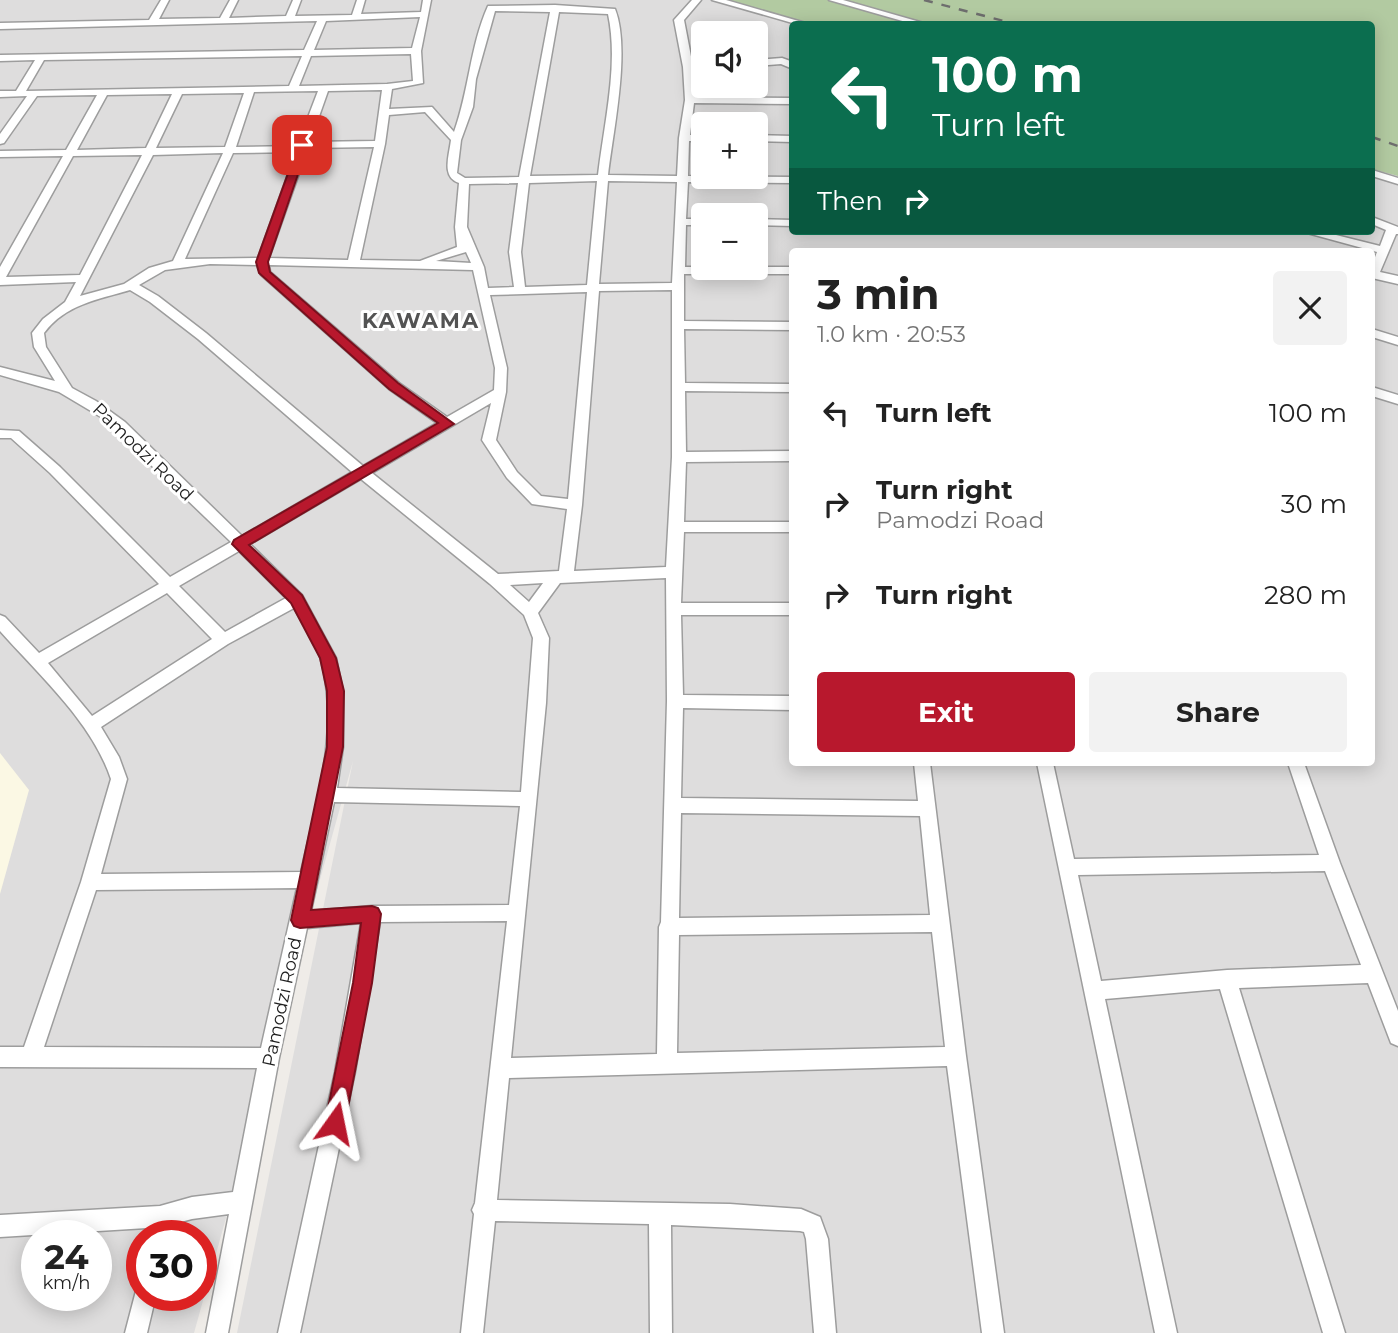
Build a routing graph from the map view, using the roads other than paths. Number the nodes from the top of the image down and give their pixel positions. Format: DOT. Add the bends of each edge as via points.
graph roads {
  1 [pos="165,0"];
  2 [pos="234,0"];
  3 [pos="297,0"];
  4 [pos="361,0"];
  5 [pos="427,0"];
  6 [pos="697,0"];
  7 [pos="716,0"];
  8 [pos="833,0"];
  9 [pos="555,8"];
  10 [pos="425,14"];
  11 [pos="355,18"];
  12 [pos="322,19"];
  13 [pos="289,20"];
  14 [pos="223,21"];
  15 [pos="793,21"];
  16 [pos="911,21"];
  17 [pos="152,23"];
  18 [pos="0,26"];
  19 [pos="416,51"];
  20 [pos="306,54"];
  21 [pos="0,58"];
  22 [pos="41,58"];
  23 [pos="768,62"];
  24 [pos="789,64"];
  25 [pos="387,87"];
  26 [pos="293,88"];
  27 [pos="324,88"];
  28 [pos="250,89"];
  29 [pos="179,90"];
  30 [pos="104,92"];
  31 [pos="34,93"];
  32 [pos="0,94"];
  33 [pos="19,94"];
  34 [pos="690,100"];
  35 [pos="789,101"];
  36 [pos="386,112"];
  37 [pos="684,138"];
  38 [pos="691,138"];
  39 [pos="768,138"];
  40 [pos="789,138"];
  41 [pos="456,140"];
  42 [pos="0,141"];
  43 [pos="380,144"];
  44 [pos="302,147"];
  45 [pos="230,149"];
  46 [pos="149,151"];
  47 [pos="72,152"];
  48 [pos="0,153"];
  49 [pos="1375,174"];
  50 [pos="602,178"];
  51 [pos="524,179"];
  52 [pos="682,180"];
  53 [pos="789,180"];
  54 [pos="464,181"];
  55 [pos="1398,181"];
  56 [pos="1375,221"];
  57 [pos="681,222"];
  58 [pos="691,222"];
  59 [pos="768,222"];
  60 [pos="789,223"];
  61 [pos="461,227"];
  62 [pos="1395,230"];
  63 [pos="1322,235"];
  64 [pos="1375,248"];
  65 [pos="1375,248"];
  66 [pos="1383,250"];
  67 [pos="262,262"];
  68 [pos="177,264"];
  69 [pos="353,264"];
  70 [pos="417,264"];
  71 [pos="478,267"];
  72 [pos="1375,269"];
  73 [pos="680,270"];
  74 [pos="789,271"];
  75 [pos="1375,274"];
  76 [pos="83,278"];
  77 [pos="0,279"];
  78 [pos="1398,280"];
  79 [pos="131,286"];
  80 [pos="678,286"];
  81 [pos="593,288"];
  82 [pos="520,291"];
  83 [pos="483,292"];
  84 [pos="71,302"];
  85 [pos="678,325"];
  86 [pos="789,326"];
  87 [pos="1375,334"];
  88 [pos="1398,341"];
  89 [pos="0,371"];
  90 [pos="677,387"];
  91 [pos="789,388"];
  92 [pos="66,389"];
  93 [pos="500,392"];
  94 [pos="1375,392"];
  95 [pos="1398,400"];
  96 [pos="478,407"];
  97 [pos="496,413"];
  98 [pos="447,424"];
  99 [pos="0,433"];
  100 [pos="789,456"];
  101 [pos="679,457"];
  102 [pos="364,472"];
  103 [pos="575,505"];
  104 [pos="677,527"];
  105 [pos="789,527"];
  106 [pos="239,544"];
  107 [pos="673,572"];
  108 [pos="562,575"];
  109 [pos="495,580"];
  110 [pos="170,586"];
  111 [pos="296,599"];
  112 [pos="674,608"];
  113 [pos="789,609"];
  114 [pos="530,612"];
  115 [pos="0,621"];
  116 [pos="223,640"];
  117 [pos="37,662"];
  118 [pos="675,701"];
  119 [pos="789,703"];
  120 [pos="90,726"];
  121 [pos="922,766"];
  122 [pos="1046,766"];
  123 [pos="1297,766"];
  124 [pos="327,795"];
  125 [pos="529,799"];
  126 [pos="672,805"];
  127 [pos="927,808"];
  128 [pos="1331,863"];
  129 [pos="1067,867"];
  130 [pos="309,880"];
  131 [pos="90,883"];
  132 [pos="515,913"];
  133 [pos="372,914"];
  134 [pos="300,920"];
  135 [pos="940,923"];
  136 [pos="668,927"];
  137 [pos="1374,974"];
  138 [pos="1227,978"];
  139 [pos="1093,991"];
  140 [pos="1398,1036"];
  141 [pos="31,1056"];
  142 [pos="956,1056"];
  143 [pos="0,1057"];
  144 [pos="270,1058"];
  145 [pos="667,1065"];
  146 [pos="499,1068"];
  147 [pos="242,1202"];
  148 [pos="483,1210"];
  149 [pos="660,1215"];
  150 [pos="170,1220"];
  151 [pos="0,1226"];
  152 [pos="126,1226"];
  153 [pos="141,1311"];
  154 [pos="136,1333"];
  155 [pos="217,1333"];
  156 [pos="289,1333"];
  157 [pos="472,1333"];
  158 [pos="661,1333"];
  159 [pos="825,1333"];
  160 [pos="993,1333"];
  161 [pos="1166,1333"];
  162 [pos="1334,1333"];
  1 -- 17 [label="street"];
  2 -- 14 [label="street"];
  3 -- 13 [label="street"];
  4 -- 11 [label="street"];
  5 -- 10 [label="street"];
  6 -- 34 [label="street" via="679,20 692,67"];
  7 -- 15 [label="street"];
  8 -- 16 [label="street"];
  9 -- 41 [label="street" via="490,9"];
  9 -- 50 [label="street" via="614,12 615,63"];
  9 -- 51 [label="street"];
  10 -- 11 [label="street"];
  10 -- 19 [label="street"];
  11 -- 12 [label="street"];
  12 -- 13 [label="street"];
  12 -- 20 [label="street"];
  13 -- 14 [label="street"];
  14 -- 17 [label="street"];
  17 -- 18 [label="street"];
  19 -- 20 [label="street"];
  19 -- 25 [label="street" via="418,83"];
  20 -- 22 [label="street"];
  20 -- 26 [label="street"];
  21 -- 22 [label="street"];
  22 -- 33 [label="street"];
  23 -- 24 [label="street"];
  25 -- 27 [label="street"];
  25 -- 36 [label="street"];
  26 -- 27 [label="street"];
  26 -- 28 [label="street"];
  27 -- 44 [label="street"];
  28 -- 29 [label="street"];
  28 -- 45 [label="street"];
  29 -- 30 [label="street"];
  29 -- 46 [label="street"];
  30 -- 31 [label="street"];
  30 -- 47 [label="street"];
  31 -- 33 [label="street"];
  31 -- 42 [label="street"];
  32 -- 33 [label="street"];
  34 -- 35 [label="street"];
  34 -- 37 [label="street"];
  36 -- 41 [label="street" via="428,109"];
  36 -- 43 [label="street"];
  37 -- 38 [label="street"];
  37 -- 52 [label="street"];
  39 -- 40 [label="street"];
  41 -- 54 [label="street" via="452,173"];
  43 -- 44 [label="street"];
  43 -- 69 [label="street"];
  44 -- 45 [label="street"];
  44 -- 67 [label="street"];
  45 -- 46 [label="street"];
  45 -- 68 [label="street"];
  46 -- 47 [label="street"];
  46 -- 76 [label="street"];
  47 -- 48 [label="street"];
  47 -- 77 [label="street"];
  49 -- 55 [label="street"];
  50 -- 51 [label="street"];
  50 -- 52 [label="street"];
  50 -- 81 [label="street"];
  51 -- 54 [label="street"];
  51 -- 82 [label="street" via="515,252"];
  52 -- 53 [label="street"];
  52 -- 57 [label="street"];
  54 -- 61 [label="street"];
  56 -- 62 [label="street"];
  57 -- 58 [label="street"];
  57 -- 73 [label="street"];
  59 -- 60 [label="street"];
  61 -- 70 [label="street" via="463,249"];
  61 -- 71 [label="street"];
  62 -- 66 [label="street"];
  63 -- 64 [label="street"];
  65 -- 66 [label="street"];
  66 -- 72 [label="street"];
  67 -- 68 [label="street"];
  67 -- 69 [label="street"];
  67 -- 98 [label="street" via="272,281 394,386"];
  68 -- 79 [label="street" via="146,274"];
  69 -- 70 [label="street"];
  70 -- 71 [label="street"];
  71 -- 83 [label="street"];
  73 -- 74 [label="street"];
  73 -- 80 [label="street"];
  75 -- 78 [label="street"];
  76 -- 77 [label="street"];
  76 -- 84 [label="street"];
  79 -- 84 [label="street"];
  79 -- 102 [label="street" via="202,337"];
  80 -- 81 [label="street"];
  80 -- 85 [label="street"];
  81 -- 82 [label="street"];
  81 -- 103 [label="street"];
  82 -- 83 [label="street"];
  83 -- 93 [label="street" via="501,368"];
  84 -- 92 [label="street" via="38,333 40,347"];
  85 -- 86 [label="street"];
  85 -- 90 [label="street"];
  87 -- 88 [label="street"];
  89 -- 92 [label="street, Pamodzi Road"];
  90 -- 91 [label="street"];
  90 -- 101 [label="street"];
  92 -- 106 [label="street, Pamodzi Road" via="92,402 120,425"];
  93 -- 96 [label="street"];
  93 -- 97 [label="street"];
  94 -- 95 [label="street"];
  96 -- 97 [label="street"];
  96 -- 98 [label="street"];
  97 -- 103 [label="street" via="489,440 512,475 537,501"];
  98 -- 102 [label="street"];
  99 -- 110 [label="street" via="14,434 55,470"];
  100 -- 101 [label="street"];
  101 -- 104 [label="street"];
  102 -- 106 [label="street"];
  102 -- 109 [label="street"];
  103 -- 108 [label="street"];
  104 -- 105 [label="street"];
  104 -- 107 [label="street"];
  106 -- 110 [label="street"];
  106 -- 111 [label="street, Pamodzi Road"];
  107 -- 108 [label="street"];
  107 -- 112 [label="street"];
  108 -- 109 [label="street"];
  108 -- 114 [label="street"];
  109 -- 114 [label="street"];
  110 -- 116 [label="street"];
  110 -- 117 [label="street"];
  111 -- 116 [label="street"];
  111 -- 124 [label="street, Pamodzi Road" via="328,658 335,691 335,747"];
  112 -- 113 [label="street"];
  112 -- 118 [label="street"];
  114 -- 125 [label="street" via="541,638"];
  115 -- 117 [label="street"];
  116 -- 120 [label="street"];
  117 -- 120 [label="street"];
  118 -- 119 [label="street"];
  118 -- 126 [label="street"];
  120 -- 131 [label="street" via="115,762 119,779"];
  121 -- 127 [label="street"];
  122 -- 129 [label="street"];
  123 -- 128 [label="street"];
  124 -- 125 [label="street"];
  124 -- 130 [label="street, Pamodzi Road"];
  125 -- 132 [label="street"];
  126 -- 127 [label="street"];
  126 -- 136 [label="street"];
  127 -- 135 [label="street"];
  128 -- 129 [label="street"];
  128 -- 137 [label="street"];
  129 -- 139 [label="street"];
  130 -- 131 [label="street"];
  130 -- 134 [label="street, Pamodzi Road"];
  131 -- 141 [label="street"];
  132 -- 133 [label="street"];
  132 -- 146 [label="street"];
  133 -- 134 [label="street"];
  133 -- 156 [label="street" via="341,1097"];
  134 -- 144 [label="street, Pamodzi Road"];
  135 -- 136 [label="street"];
  135 -- 142 [label="street"];
  136 -- 145 [label="street"];
  137 -- 138 [label="street"];
  137 -- 140 [label="street"];
  138 -- 139 [label="street"];
  138 -- 162 [label="street"];
  139 -- 161 [label="street"];
  141 -- 143 [label="street"];
  141 -- 144 [label="street"];
  142 -- 145 [label="street"];
  142 -- 160 [label="street"];
  144 -- 147 [label="street, Pamodzi Road"];
  145 -- 146 [label="street"];
  146 -- 148 [label="street"];
  147 -- 150 [label="street" via="192,1208"];
  147 -- 155 [label="street, Pamodzi Road"];
  148 -- 149 [label="street"];
  148 -- 157 [label="street"];
  149 -- 158 [label="street"];
  149 -- 159 [label="street" via="730,1215 801,1220 812,1225"];
  151 -- 152 [label="street"];
  153 -- 154 [label="street"];
}
